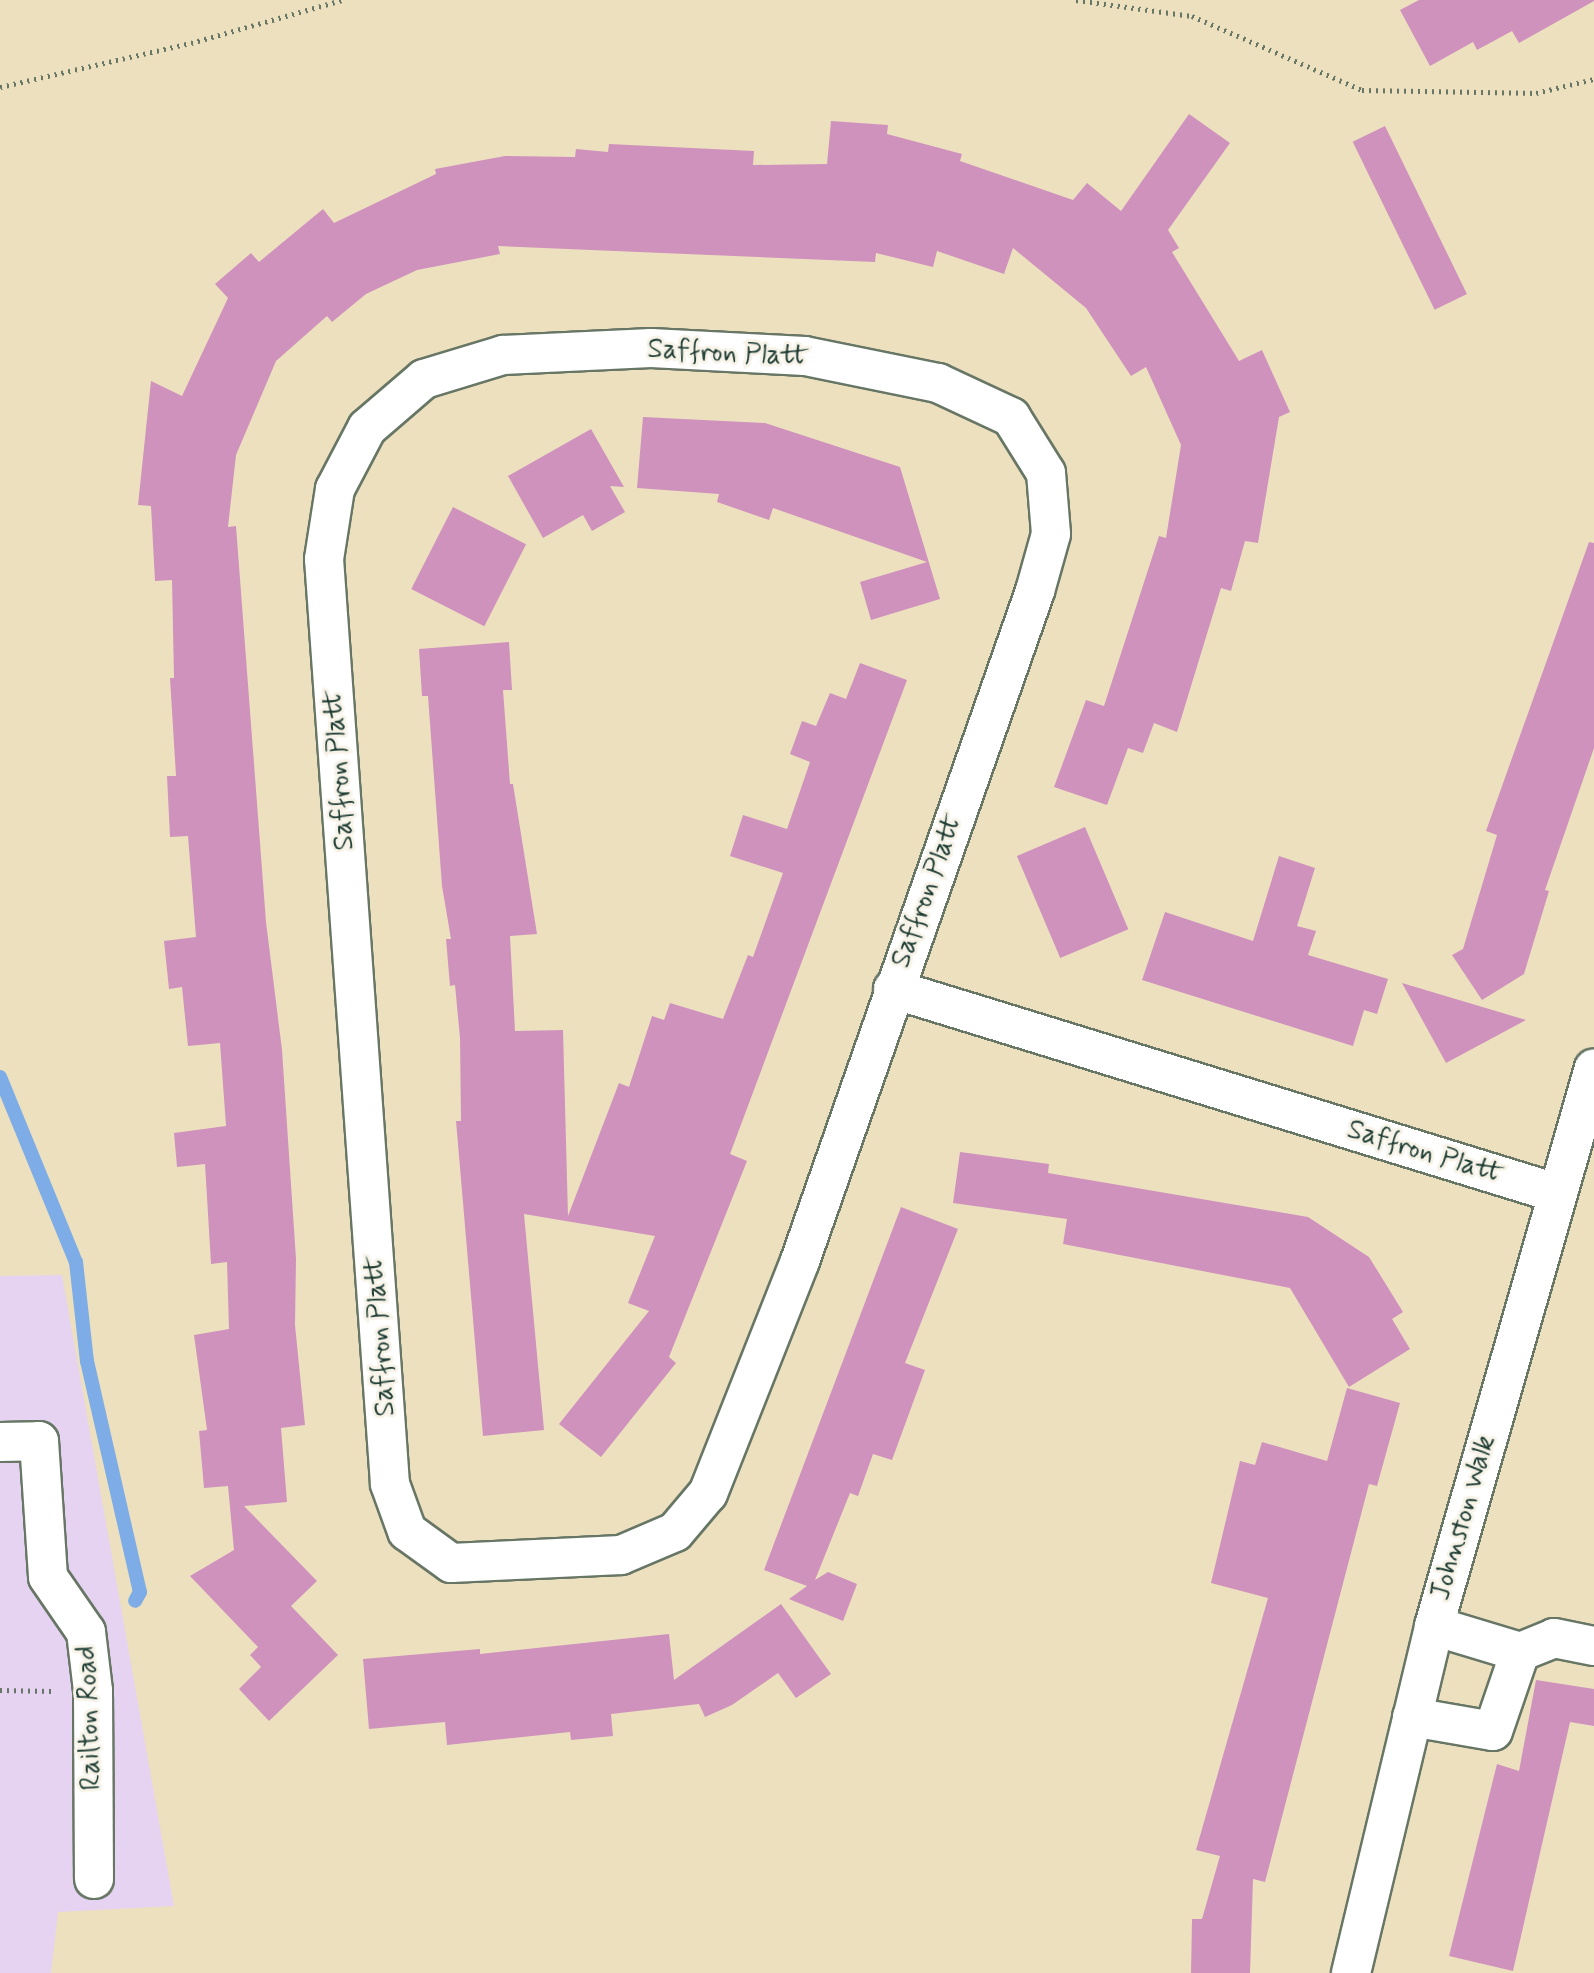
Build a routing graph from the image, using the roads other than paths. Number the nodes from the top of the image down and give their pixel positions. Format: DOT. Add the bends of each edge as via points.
graph roads {
  1 [pos="893,989"];
  2 [pos="1594,1068"];
  3 [pos="1556,1193"];
  4 [pos="0,1442"];
  5 [pos="1434,1626"];
  6 [pos="1594,1646"];
  7 [pos="1520,1652"];
  8 [pos="1412,1717"];
  9 [pos="94,1879"];
  10 [pos="1351,1973"];
  1 -- 1 [label="street, Saffron Platt" via="800,1261 708,1493 676,1532 621,1555 451,1563 407,1531 390,1484 324,559 335,489 367,428 424,379 503,355 651,348 804,356 938,383 1011,416 1046,473 1051,534 1035,591"];
  1 -- 3 [label="street, Saffron Platt"];
  2 -- 3 [label="street, Johnston Walk"];
  3 -- 5 [label="street, Johnston Walk"];
  4 -- 9 [label="street, Railton Road" via="39,1441 48,1577 86,1632 93,1691"];
  5 -- 7 [label="street"];
  5 -- 8 [label="street, Johnston Walk"];
  6 -- 7 [label="street" via="1554,1638"];
  7 -- 8 [label="street" via="1493,1731"];
  8 -- 10 [label="street, Johnston Walk"];
}
